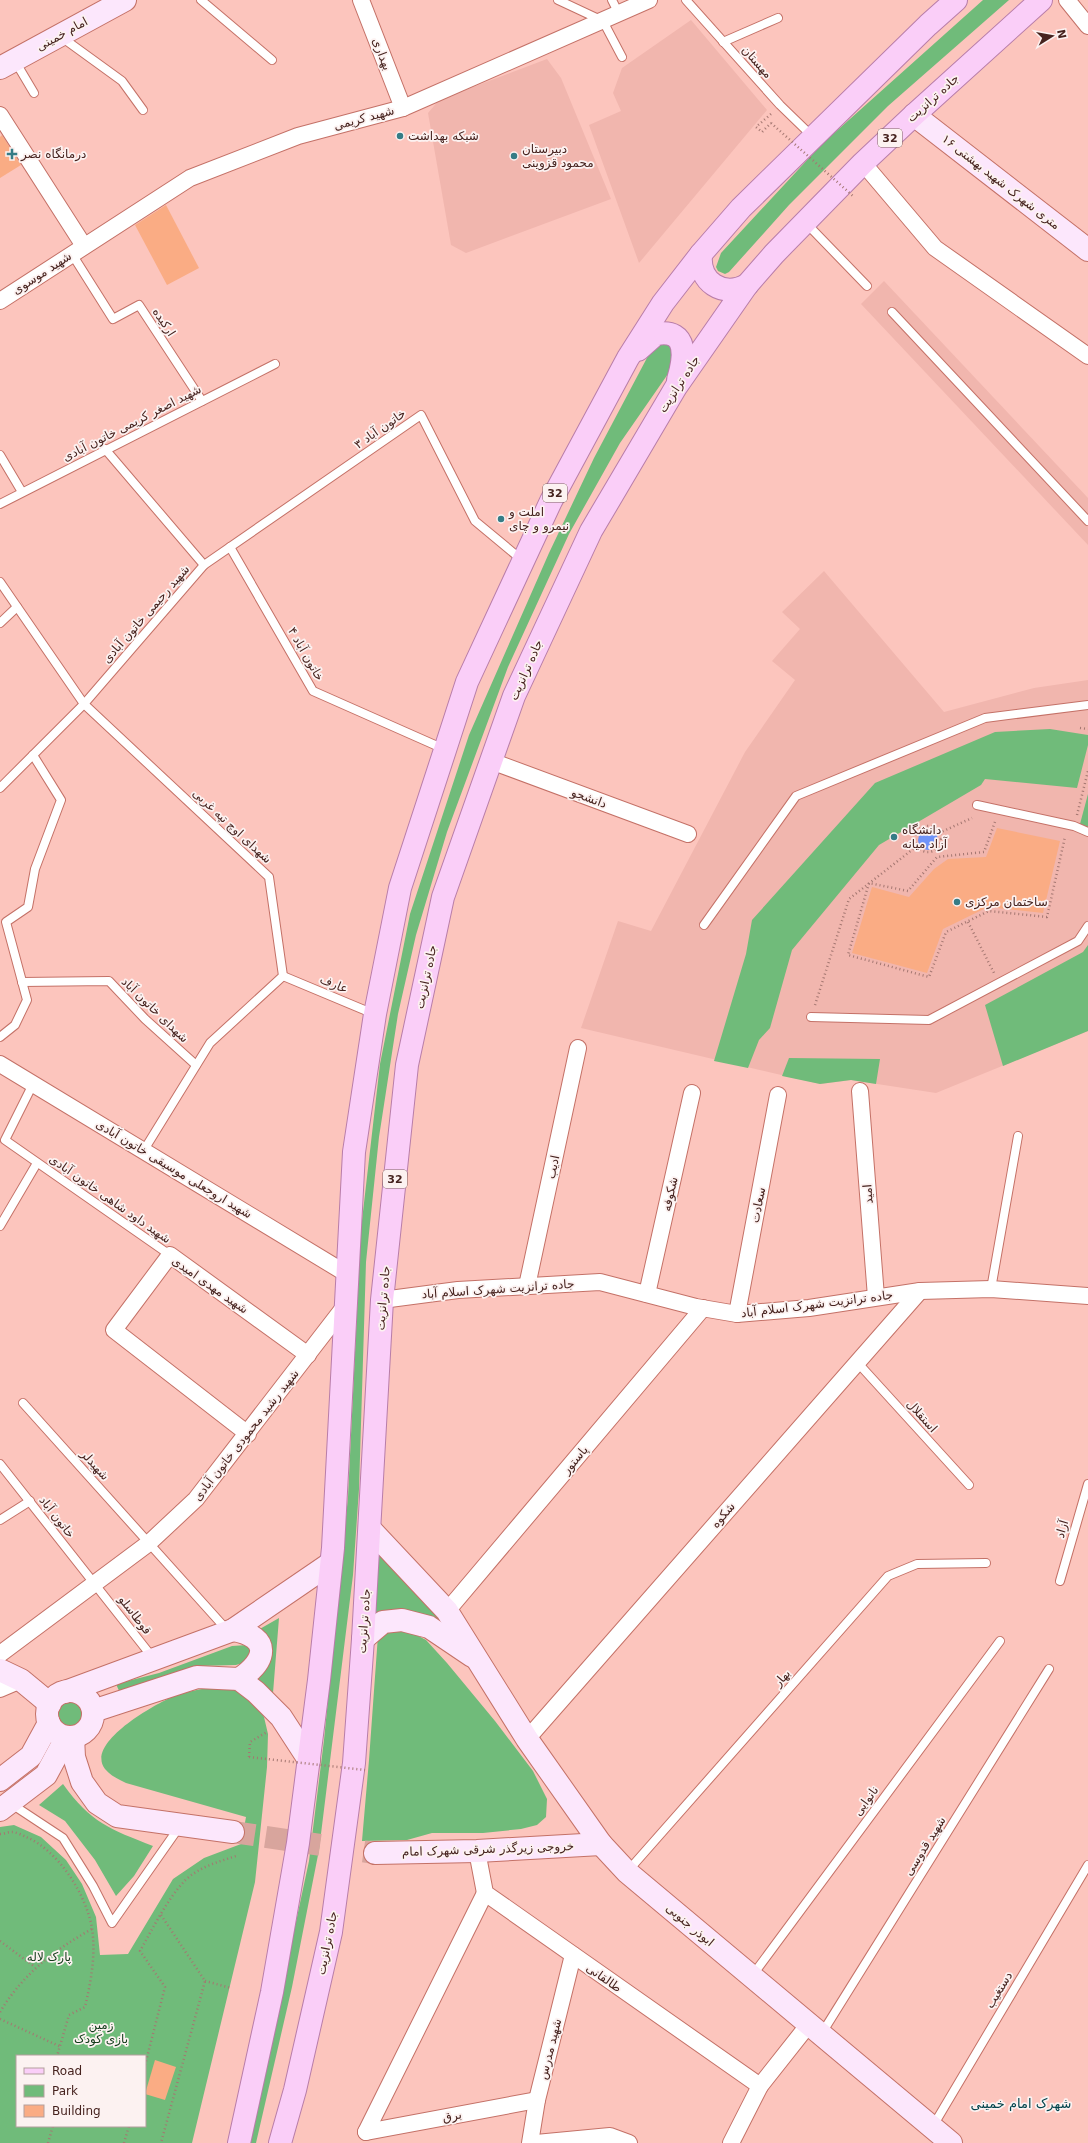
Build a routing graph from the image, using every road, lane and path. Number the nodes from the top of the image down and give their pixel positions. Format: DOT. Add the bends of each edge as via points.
graph roads {
  1 [pos="125,0"];
  2 [pos="201,0"];
  3 [pos="362,0"];
  4 [pos="558,0"];
  5 [pos="649,0"];
  6 [pos="686,0"];
  7 [pos="956,0"];
  8 [pos="1041,0"];
  9 [pos="1067,0"];
  10 [pos="616,7"];
  11 [pos="778,18"];
  12 [pos="603,21"];
  13 [pos="1088,26"];
  14 [pos="60,36"];
  15 [pos="723,42"];
  16 [pos="622,57"];
  17 [pos="272,60"];
  18 [pos="8,64"];
  19 [pos="34,93"];
  20 [pos="780,105"];
  21 [pos="403,108"];
  22 [pos="143,110"];
  23 [pos="0,115"];
  24 [pos="914,115"];
  25 [pos="813,137"];
  26 [pos="863,163"];
  27 [pos="853,196"];
  28 [pos="805,223"];
  29 [pos="78,250"];
  30 [pos="1088,250"];
  31 [pos="701,254"];
  32 [pos="747,285"];
  33 [pos="867,286"];
  34 [pos="0,301"];
  35 [pos="892,312"];
  36 [pos="1088,356"];
  37 [pos="628,358"];
  38 [pos="275,364"];
  39 [pos="676,387"];
  40 [pos="202,401"];
  41 [pos="105,449"];
  42 [pos="0,455"];
  43 [pos="22,492"];
  44 [pos="0,504"];
  45 [pos="1088,521"];
  46 [pos="230,547"];
  47 [pos="523,560"];
  48 [pos="204,565"];
  49 [pos="0,582"];
  50 [pos="17,607"];
  51 [pos="0,623"];
  52 [pos="84,704"];
  53 [pos="1088,705"];
  54 [pos="1080,728"];
  55 [pos="1088,729"];
  56 [pos="445,750"];
  57 [pos="33,755"];
  58 [pos="491,761"];
  59 [pos="1088,771"];
  60 [pos="0,788"];
  61 [pos="977,805"];
  62 [pos="973,818"];
  63 [pos="1076,818"];
  64 [pos="988,821"];
  65 [pos="995,822"];
  66 [pos="1002,824"];
  67 [pos="1088,832"];
  68 [pos="938,833"];
  69 [pos="688,834"];
  70 [pos="1059,835"];
  71 [pos="917,846"];
  72 [pos="933,851"];
  73 [pos="937,857"];
  74 [pos="869,882"];
  75 [pos="968,922"];
  76 [pos="704,925"];
  77 [pos="1088,926"];
  78 [pos="283,976"];
  79 [pos="22,982"];
  80 [pos="999,983"];
  81 [pos="375,1014"];
  82 [pos="811,1016"];
  83 [pos="0,1037"];
  84 [pos="578,1048"];
  85 [pos="0,1064"];
  86 [pos="196,1066"];
  87 [pos="33,1084"];
  88 [pos="860,1092"];
  89 [pos="692,1093"];
  90 [pos="778,1095"];
  91 [pos="1018,1136"];
  92 [pos="144,1150"];
  93 [pos="37,1163"];
  94 [pos="0,1226"];
  95 [pos="170,1255"];
  96 [pos="347,1274"];
  97 [pos="527,1286"];
  98 [pos="991,1289"];
  99 [pos="920,1291"];
  100 [pos="647,1294"];
  101 [pos="1088,1296"];
  102 [pos="876,1297"];
  103 [pos="382,1300"];
  104 [pos="345,1306"];
  105 [pos="703,1308"];
  106 [pos="737,1314"];
  107 [pos="308,1355"];
  108 [pos="857,1362"];
  109 [pos="23,1402"];
  110 [pos="248,1434"];
  111 [pos="0,1464"];
  112 [pos="1088,1484"];
  113 [pos="968,1485"];
  114 [pos="30,1501"];
  115 [pos="0,1520"];
  116 [pos="370,1529"];
  117 [pos="149,1543"];
  118 [pos="331,1563"];
  119 [pos="986,1563"];
  120 [pos="1060,1581"];
  121 [pos="96,1584"];
  122 [pos="447,1611"];
  123 [pos="231,1631"];
  124 [pos="363,1639"];
  125 [pos="1000,1641"];
  126 [pos="0,1654"];
  127 [pos="155,1660"];
  128 [pos="480,1662"];
  129 [pos="1049,1669"];
  130 [pos="0,1670"];
  131 [pos="239,1679"];
  132 [pos="21,1680"];
  133 [pos="0,1689"];
  134 [pos="54,1706"];
  135 [pos="92,1711"];
  136 [pos="70,1737"];
  137 [pos="527,1739"];
  138 [pos="250,1742"];
  139 [pos="309,1760"];
  140 [pos="365,1770"];
  141 [pos="0,1780"];
  142 [pos="5,1806"];
  143 [pos="181,1825"];
  144 [pos="233,1832"];
  145 [pos="0,1834"];
  146 [pos="601,1844"];
  147 [pos="477,1851"];
  148 [pos="375,1853"];
  149 [pos="236,1856"];
  150 [pos="1088,1865"];
  151 [pos="627,1872"];
  152 [pos="485,1893"];
  153 [pos="161,1915"];
  154 [pos="92,1929"];
  155 [pos="0,1941"];
  156 [pos="573,1956"];
  157 [pos="35,1967"];
  158 [pos="752,1976"];
  159 [pos="205,1981"];
  160 [pos="231,1988"];
  161 [pos="0,2012"];
  162 [pos="0,2019"];
  163 [pos="815,2029"];
  164 [pos="59,2046"];
  165 [pos="57,2055"];
  166 [pos="146,2061"];
  167 [pos="760,2086"];
  168 [pos="538,2100"];
  169 [pos="53,2127"];
  170 [pos="129,2127"];
  171 [pos="932,2128"];
  172 [pos="48,2143"];
  173 [pos="124,2143"];
  174 [pos="161,2143"];
  175 [pos="239,2143"];
  176 [pos="280,2143"];
  177 [pos="530,2143"];
  178 [pos="536,2143"];
  179 [pos="629,2143"];
  180 [pos="731,2143"];
  181 [pos="951,2143"];
  1 -- 14 [label="street, امام خمینی"];
  2 -- 17 [label="lane"];
  3 -- 21 [label="street, بهداری"];
  4 -- 12 [label="lane"];
  5 -- 10 [label="street, شهید کریمی"];
  6 -- 15 [label="lane, مهستان"];
  7 -- 25 [label="main road, 32"];
  8 -- 24 [label="main road, جاده ترانزیت / 32"];
  9 -- 13 [label="street"];
  10 -- 12 [label="street, شهید کریمی"];
  11 -- 15 [label="lane"];
  12 -- 16 [label="lane"];
  12 -- 21 [label="street, شهید کریمی"];
  14 -- 18 [label="street, امام خمینی"];
  14 -- 22 [label="lane" via="122,81"];
  15 -- 20 [label="lane, مهستان"];
  18 -- 19 [label="lane"];
  20 -- 25 [label="lane, مهستان"];
  20 -- 27 [label="path, bridge" via="756,127 762,132 771,124"];
  21 -- 29 [label="street, شهید کریمی" via="298,136 190,178"];
  23 -- 29 [label="street"];
  24 -- 26 [label="main road, جاده ترانزیت / 32"];
  24 -- 30 [label="street, ۱۶ متری شهرک شهيد بهشتی"];
  25 -- 31 [label="main road, 32" via="741,208"];
  26 -- 28 [label="main road, جاده ترانزیت / 32"];
  26 -- 36 [label="street" via="935,248"];
  28 -- 32 [label="main road, جاده ترانزیت / 32"];
  28 -- 33 [label="lane"];
  29 -- 34 [label="street, شهید موسوی"];
  29 -- 40 [label="lane, ارکیده" via="113,319 139,305"];
  31 -- 32 [label="main road" via="701,269 714,286 734,290"];
  31 -- 37 [label="main road, 32" via="663,303"];
  32 -- 39 [label="main road, جاده ترانزیت / 32"];
  35 -- 45 [label="lane"];
  37 -- 39 [label="main road" via="656,334 672,334 678,339 684,360"];
  37 -- 47 [label="main road, 32" via="551,501"];
  38 -- 40 [label="lane, شهید اصغر کریمی خاتون آبادی"];
  39 -- 58 [label="main road, جاده ترانزیت / 32" via="591,531 514,696"];
  40 -- 41 [label="lane, شهید اصغر کریمی خاتون آبادی"];
  41 -- 43 [label="lane, شهید اصغر کریمی خاتون آبادی"];
  41 -- 48 [label="lane, شهید رحیمی خاتون آبادی"];
  42 -- 43 [label="lane"];
  43 -- 44 [label="lane, شهید اصغر کریمی خاتون آبادی"];
  46 -- 47 [label="lane, خاتون آباد ۳" via="421,415 475,521"];
  46 -- 48 [label="lane, خاتون آباد ۳"];
  46 -- 56 [label="lane, خاتون آباد ۴" via="313,691"];
  47 -- 56 [label="main road, 32" via="467,682"];
  48 -- 52 [label="lane, شهید رحیمی خاتون آبادی"];
  49 -- 50 [label="lane, شهدای اوچ تپه غربی"];
  50 -- 51 [label="lane"];
  50 -- 52 [label="lane, شهدای اوچ تپه غربی"];
  52 -- 57 [label="lane, شهید رحیمی خاتون آبادی"];
  52 -- 78 [label="lane, شهدای اوچ تپه غربی" via="269,876"];
  53 -- 76 [label="lane" via="985,718 796,796"];
  54 -- 55 [label="path"];
  56 -- 81 [label="main road, 32" via="400,888"];
  57 -- 60 [label="lane, شهید رحیمی خاتون آبادی"];
  57 -- 79 [label="lane" via="61,800 35,870 28,906 6,922"];
  58 -- 69 [label="street, دانشجو"];
  58 -- 103 [label="main road, جاده ترانزیت / 32" via="443,897 407,1065"];
  59 -- 63 [label="path"];
  61 -- 67 [label="lane" via="1068,825"];
  62 -- 68 [label="path" via="970,817"];
  64 -- 65 [label="path"];
  65 -- 66 [label="path"];
  65 -- 73 [label="path" via="984,852"];
  68 -- 71 [label="path" via="930,827 922,828 916,834"];
  68 -- 72 [label="path" via="940,844"];
  70 -- 75 [label="path" via="1066,837 1047,917 989,911"];
  71 -- 72 [label="path" via="923,852"];
  71 -- 74 [label="path"];
  72 -- 73 [label="path"];
  73 -- 74 [label="path" via="908,892"];
  74 -- 75 [label="path" via="848,955 930,978 946,932"];
  74 -- 82 [label="path" via="849,899"];
  75 -- 80 [label="path"];
  77 -- 80 [label="lane" via="1078,941"];
  78 -- 81 [label="lane, عارف"];
  78 -- 86 [label="lane" via="210,1043"];
  79 -- 83 [label="lane" via="28,1000 15,1025"];
  79 -- 86 [label="lane, شهدای خاتون آباد" via="109,981 145,1019"];
  80 -- 82 [label="lane" via="928,1020"];
  81 -- 96 [label="main road, 32" via="354,1152"];
  84 -- 97 [label="street, ادیب"];
  85 -- 87 [label="street, شهید اروجعلی موسیقی خاتون آبادی"];
  86 -- 92 [label="lane"];
  87 -- 92 [label="street, شهید اروجعلی موسیقی خاتون آبادی"];
  87 -- 93 [label="lane, شهید داود شاهی خاتون آبادی" via="5,1140"];
  88 -- 102 [label="street, امید"];
  89 -- 100 [label="street, شکوفه"];
  90 -- 106 [label="street, سعادت"];
  91 -- 98 [label="lane"];
  92 -- 96 [label="street, شهید اروجعلی موسیقی خاتون آبادی"];
  93 -- 94 [label="lane"];
  93 -- 95 [label="lane, شهید داود شاهی خاتون آبادی"];
  95 -- 107 [label="street, شهید مهدی امیدی"];
  95 -- 110 [label="street, شهید مهدی امیدی" via="114,1330"];
  96 -- 104 [label="main road, 32"];
  97 -- 100 [label="street, جاده ترانزیت شهرک اسلام آباد" via="600,1282"];
  97 -- 103 [label="street, جاده ترانزیت شهرک اسلام آباد" via="458,1290"];
  98 -- 99 [label="street, جاده ترانزیت شهرک اسلام آباد"];
  98 -- 101 [label="street, جاده ترانزیت شهرک اسلام آباد"];
  99 -- 102 [label="street, جاده ترانزیت شهرک اسلام آباد"];
  99 -- 108 [label="street, شکوه"];
  100 -- 105 [label="street, جاده ترانزیت شهرک اسلام آباد"];
  102 -- 106 [label="street, جاده ترانزیت شهرک اسلام آباد" via="809,1308"];
  103 -- 116 [label="main road, جاده ترانزیت / 32"];
  104 -- 107 [label="street, شهید رشید محمودی خاتون آبادی"];
  104 -- 118 [label="main road, 32"];
  105 -- 106 [label="street, جاده ترانزیت شهرک اسلام آباد"];
  105 -- 122 [label="street, پاستور"];
  107 -- 110 [label="street, شهید رشید محمودی خاتون آبادی"];
  108 -- 113 [label="lane, استقلال"];
  108 -- 137 [label="street, شکوه"];
  109 -- 117 [label="lane, شهیدلر"];
  110 -- 117 [label="street, شهید رشید محمودی خاتون آبادی" via="196,1499"];
  111 -- 114 [label="lane, خاتون آباد"];
  112 -- 120 [label="lane, آزاد"];
  114 -- 115 [label="lane"];
  114 -- 121 [label="lane, خاتون آباد"];
  116 -- 122 [label="street, ابوذر جنوبی"];
  116 -- 124 [label="main road, جاده ترانزیت / 32"];
  117 -- 121 [label="street, شهید رشید محمودی خاتون آبادی"];
  117 -- 123 [label="lane, شهیدلر"];
  118 -- 123 [label="street"];
  118 -- 139 [label="main road, 32"];
  119 -- 151 [label="lane, بهار" via="917,1564 888,1576"];
  121 -- 126 [label="street, شهید رشید محمودی خاتون آبادی"];
  121 -- 127 [label="lane, قوطاسلو"];
  122 -- 128 [label="street, ابوذر جنوبی"];
  123 -- 127 [label="street"];
  123 -- 131 [label="street" via="253,1636 259,1642 261,1653 260,1660 255,1666"];
  124 -- 128 [label="street" via="383,1622 416,1622 429,1627"];
  124 -- 176 [label="main road, جاده ترانزیت / 32" via="354,1764 331,1932 295,2090"];
  125 -- 158 [label="lane, نانوایی"];
  127 -- 134 [label="street"];
  128 -- 137 [label="street, ابوذر جنوبی"];
  129 -- 163 [label="lane, شهید قدوسی"];
  130 -- 132 [label="street"];
  131 -- 135 [label="street" via="197,1677"];
  131 -- 139 [label="street" via="281,1717"];
  132 -- 133 [label="street"];
  132 -- 134 [label="street"];
  134 -- 135 [label="street" via="77,1692 88,1700"];
  134 -- 136 [label="street" via="53,1729"];
  134 -- 141 [label="street" via="31,1756"];
  135 -- 136 [label="street" via="92,1718 86,1731"];
  136 -- 142 [label="street" via="46,1775"];
  136 -- 143 [label="street" via="82,1782 97,1803 117,1816"];
  137 -- 146 [label="street, ابوذر جنوبی"];
  138 -- 140 [label="path, bridge" via="249,1757"];
  139 -- 175 [label="main road, 32" via="298,1843 272,1992"];
  142 -- 143 [label="lane" via="63,1838 93,1886 112,1924"];
  143 -- 144 [label="street"];
  145 -- 154 [label="path" via="13,1832 39,1842 60,1862 78,1891"];
  146 -- 147 [label="street, خروجی زیرگذر شرقی شهرک امام"];
  146 -- 151 [label="street, ابوذر جنوبی"];
  147 -- 148 [label="street, خروجی زیرگذر شرقی شهرک امام"];
  147 -- 152 [label="street"];
  149 -- 153 [label="path" via="191,1875"];
  150 -- 171 [label="lane, دستغیب"];
  151 -- 158 [label="street, ابوذر جنوبی"];
  152 -- 156 [label="street, طالقانی"];
  152 -- 168 [label="street, برق" via="366,2132"];
  153 -- 159 [label="path"];
  153 -- 166 [label="path" via="140,1951 165,1987"];
  154 -- 157 [label="path" via="66,1943"];
  154 -- 164 [label="path" via="93,1975 86,2007 69,2015"];
  155 -- 157 [label="path"];
  156 -- 167 [label="street, طالقانی"];
  156 -- 168 [label="street, شهید مدرس"];
  157 -- 161 [label="path" via="10,1995"];
  158 -- 163 [label="street, ابوذر جنوبی"];
  159 -- 160 [label="path"];
  159 -- 174 [label="path"];
  162 -- 164 [label="path"];
  163 -- 167 [label="street"];
  163 -- 171 [label="street, ابوذر جنوبی"];
  164 -- 165 [label="path"];
  167 -- 180 [label="street"];
  168 -- 177 [label="street, شهید مدرس"];
  169 -- 172 [label="path"];
  170 -- 173 [label="path"];
  171 -- 181 [label="street, ابوذر جنوبی"];
  178 -- 179 [label="street" via="610,2136"];
}
